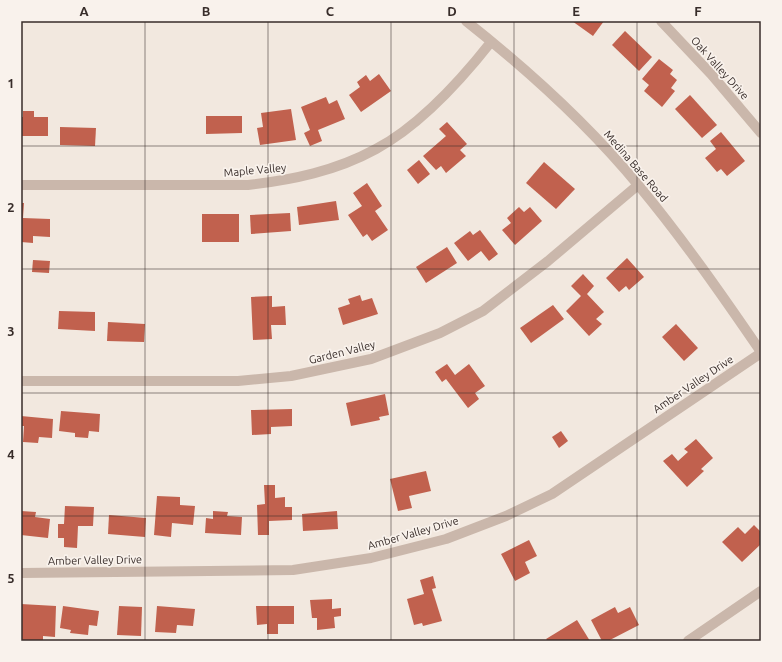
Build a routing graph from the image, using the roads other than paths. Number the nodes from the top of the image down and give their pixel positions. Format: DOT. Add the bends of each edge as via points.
graph roads {
  1 [pos="466,21"];
  2 [pos="661,21"];
  3 [pos="491,42"];
  4 [pos="761,133"];
  5 [pos="21,185"];
  6 [pos="638,185"];
  7 [pos="761,352"];
  8 [pos="21,381"];
  9 [pos="21,573"];
  10 [pos="761,591"];
  11 [pos="688,641"];
  1 -- 3 [label="street, Medina Base Road"];
  2 -- 4 [label="street, Oak Valley Drive"];
  3 -- 5 [label="street, Maple Valley" via="454,85 401,133 376,149 344,164 313,174 282,182 248,185"];
  3 -- 6 [label="street, Medina Base Road" via="582,123"];
  6 -- 7 [label="street, Medina Base Road" via="685,244"];
  6 -- 8 [label="street, Garden Valley" via="484,311 440,333 371,359 291,376 238,381"];
  7 -- 9 [label="street, Amber Valley Drive" via="552,494 506,516 446,539 371,558 293,570"];
  10 -- 11 [label="street"];
}
